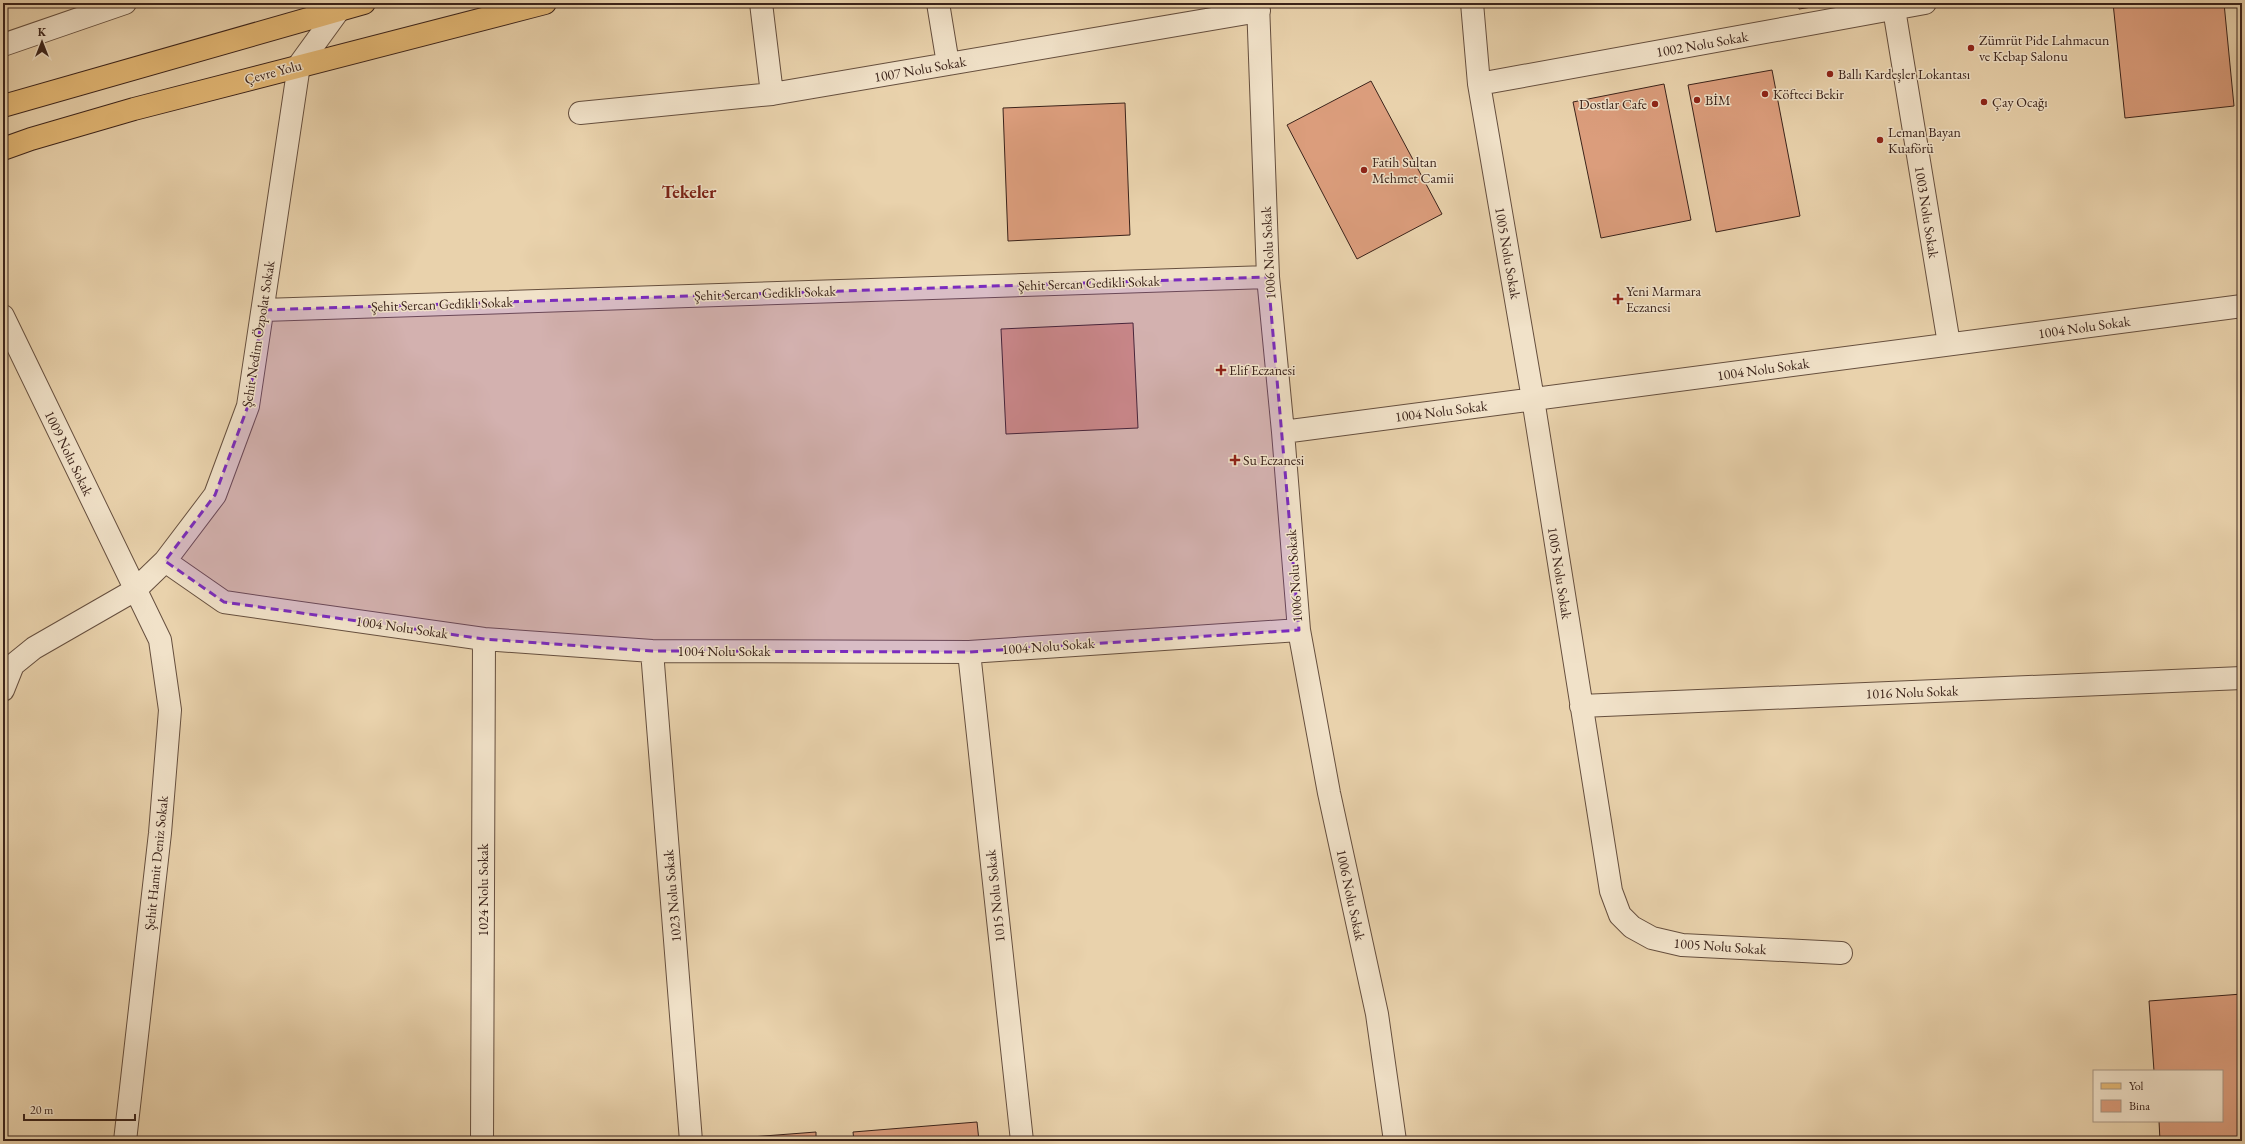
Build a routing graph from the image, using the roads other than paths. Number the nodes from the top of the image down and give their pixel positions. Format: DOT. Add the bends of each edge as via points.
graph roads {
  1 [pos="125,3"];
  2 [pos="364,3"];
  3 [pos="544,3"];
  4 [pos="761,3"];
  5 [pos="938,3"];
  6 [pos="1472,3"];
  7 [pos="1926,3"];
  8 [pos="342,6"];
  9 [pos="1258,7"];
  10 [pos="1894,9"];
  11 [pos="3,45"];
  12 [pos="948,64"];
  13 [pos="298,65"];
  14 [pos="1479,84"];
  15 [pos="772,94"];
  16 [pos="3,106"];
  17 [pos="580,113"];
  18 [pos="3,149"];
  19 [pos="1268,277"];
  20 [pos="2242,306"];
  21 [pos="263,310"];
  22 [pos="3,316"];
  23 [pos="1950,344"];
  24 [pos="1533,399"];
  25 [pos="1283,432"];
  26 [pos="165,561"];
  27 [pos="135,590"];
  28 [pos="1298,630"];
  29 [pos="484,639"];
  30 [pos="652,651"];
  31 [pos="969,652"];
  32 [pos="8,664"];
  33 [pos="2242,678"];
  34 [pos="3,690"];
  35 [pos="1581,706"];
  36 [pos="1840,953"];
  37 [pos="125,1141"];
  38 [pos="482,1141"];
  39 [pos="691,1141"];
  40 [pos="1022,1141"];
  41 [pos="1395,1141"];
  1 -- 11 [label="street"];
  2 -- 8 [label="main road"];
  3 -- 13 [label="main road, Çevre Yolu"];
  4 -- 15 [label="street"];
  5 -- 12 [label="street"];
  6 -- 14 [label="street, 1005 Nolu Sokak"];
  7 -- 10 [label="street, 1002 Nolu Sokak"];
  8 -- 13 [label="street, Şehit Nedim Özpolat Sokak"];
  8 -- 16 [label="main road"];
  9 -- 12 [label="street, 1007 Nolu Sokak"];
  9 -- 19 [label="street, 1006 Nolu Sokak"];
  10 -- 14 [label="street, 1002 Nolu Sokak"];
  10 -- 23 [label="street, 1003 Nolu Sokak"];
  12 -- 15 [label="street, 1007 Nolu Sokak"];
  13 -- 18 [label="main road, Çevre Yolu" via="134,109"];
  13 -- 21 [label="street, Şehit Nedim Özpolat Sokak"];
  14 -- 24 [label="street, 1005 Nolu Sokak"];
  15 -- 17 [label="street, 1007 Nolu Sokak"];
  19 -- 21 [label="street, Şehit Sercan Gedikli Sokak"];
  19 -- 25 [label="street, 1006 Nolu Sokak"];
  20 -- 23 [label="street, 1004 Nolu Sokak"];
  21 -- 26 [label="street, Şehit Nedim Özpolat Sokak" via="248,406 215,495"];
  22 -- 27 [label="street, 1009 Nolu Sokak"];
  23 -- 24 [label="street, 1004 Nolu Sokak"];
  24 -- 25 [label="street, 1004 Nolu Sokak"];
  24 -- 35 [label="street, 1005 Nolu Sokak"];
  25 -- 28 [label="street, 1006 Nolu Sokak"];
  26 -- 27 [label="street, Şehit Nedim Özpolat Sokak"];
  26 -- 29 [label="street, 1004 Nolu Sokak" via="224,602"];
  27 -- 32 [label="street, Şehit Nedim Özpolat Sokak"];
  27 -- 37 [label="street, Şehit Hamit Deniz Sokak" via="160,640 170,710 160,833"];
  28 -- 31 [label="street, 1004 Nolu Sokak"];
  28 -- 41 [label="street, 1006 Nolu Sokak" via="1329,792 1377,1014"];
  29 -- 30 [label="street, 1004 Nolu Sokak"];
  29 -- 38 [label="street, 1024 Nolu Sokak"];
  30 -- 31 [label="street, 1004 Nolu Sokak"];
  30 -- 39 [label="street, 1023 Nolu Sokak"];
  31 -- 40 [label="street, 1015 Nolu Sokak"];
  32 -- 34 [label="street, Şehit Nedim Özpolat Sokak"];
  33 -- 35 [label="street, 1016 Nolu Sokak"];
  35 -- 36 [label="street, 1005 Nolu Sokak" via="1611,891 1620,915 1628,923 1652,938 1682,945"];
}
